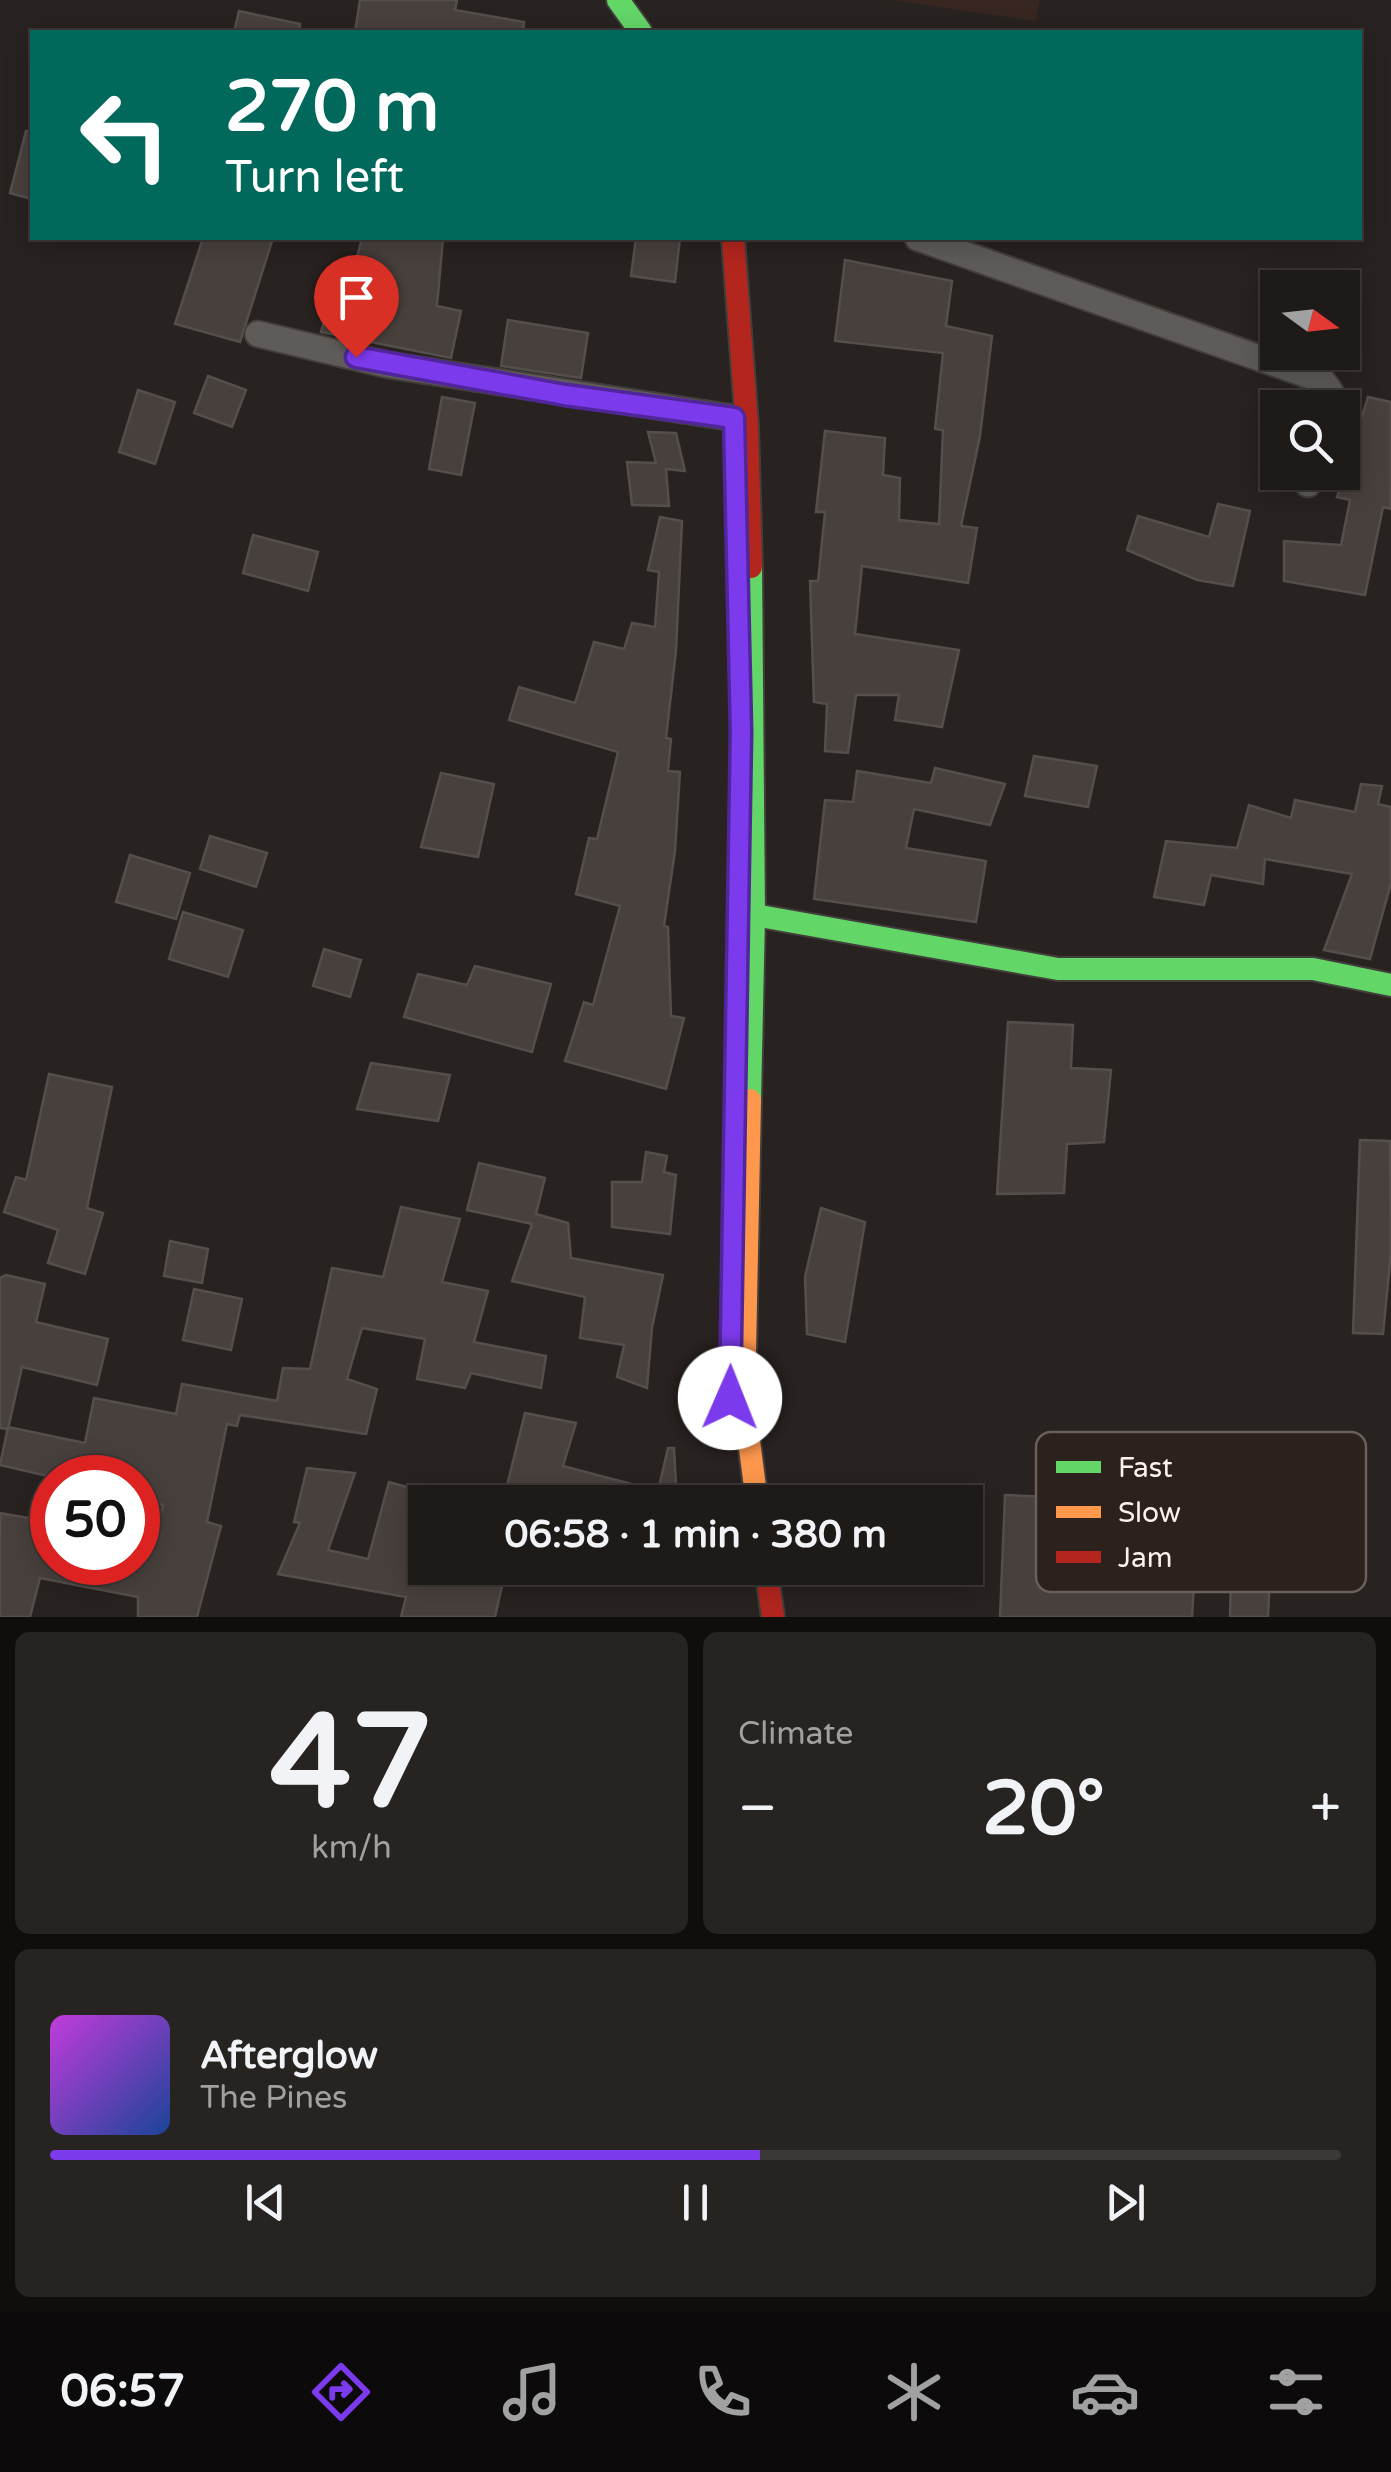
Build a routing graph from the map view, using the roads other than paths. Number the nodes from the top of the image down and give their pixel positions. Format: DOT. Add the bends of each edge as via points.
graph roads {
  1 [pos="618,0"];
  2 [pos="634,0"];
  3 [pos="640,30"];
  4 [pos="653,30"];
  5 [pos="720,240"];
  6 [pos="733,240"];
  7 [pos="924,240"];
  8 [pos="258,334"];
  9 [pos="1329,390"];
  10 [pos="734,418"];
  11 [pos="754,915"];
  12 [pos="1391,985"];
  13 [pos="742,1485"];
  14 [pos="755,1485"];
  15 [pos="755,1585"];
  16 [pos="768,1585"];
  17 [pos="760,1617"];
  18 [pos="773,1617"];
  1 -- 3 [label="main road"];
  2 -- 4 [label="main road"];
  5 -- 10 [label="main road"];
  6 -- 11 [label="main road" via="747,425"];
  7 -- 9 [label="street" via="1322,380"];
  8 -- 10 [label="street" via="425,371"];
  10 -- 13 [label="main road" via="741,732 730,1398"];
  11 -- 12 [label="main road" via="1058,970 1313,969"];
  11 -- 14 [label="main road" via="744,1404"];
  15 -- 17 [label="main road"];
  16 -- 18 [label="main road"];
}
